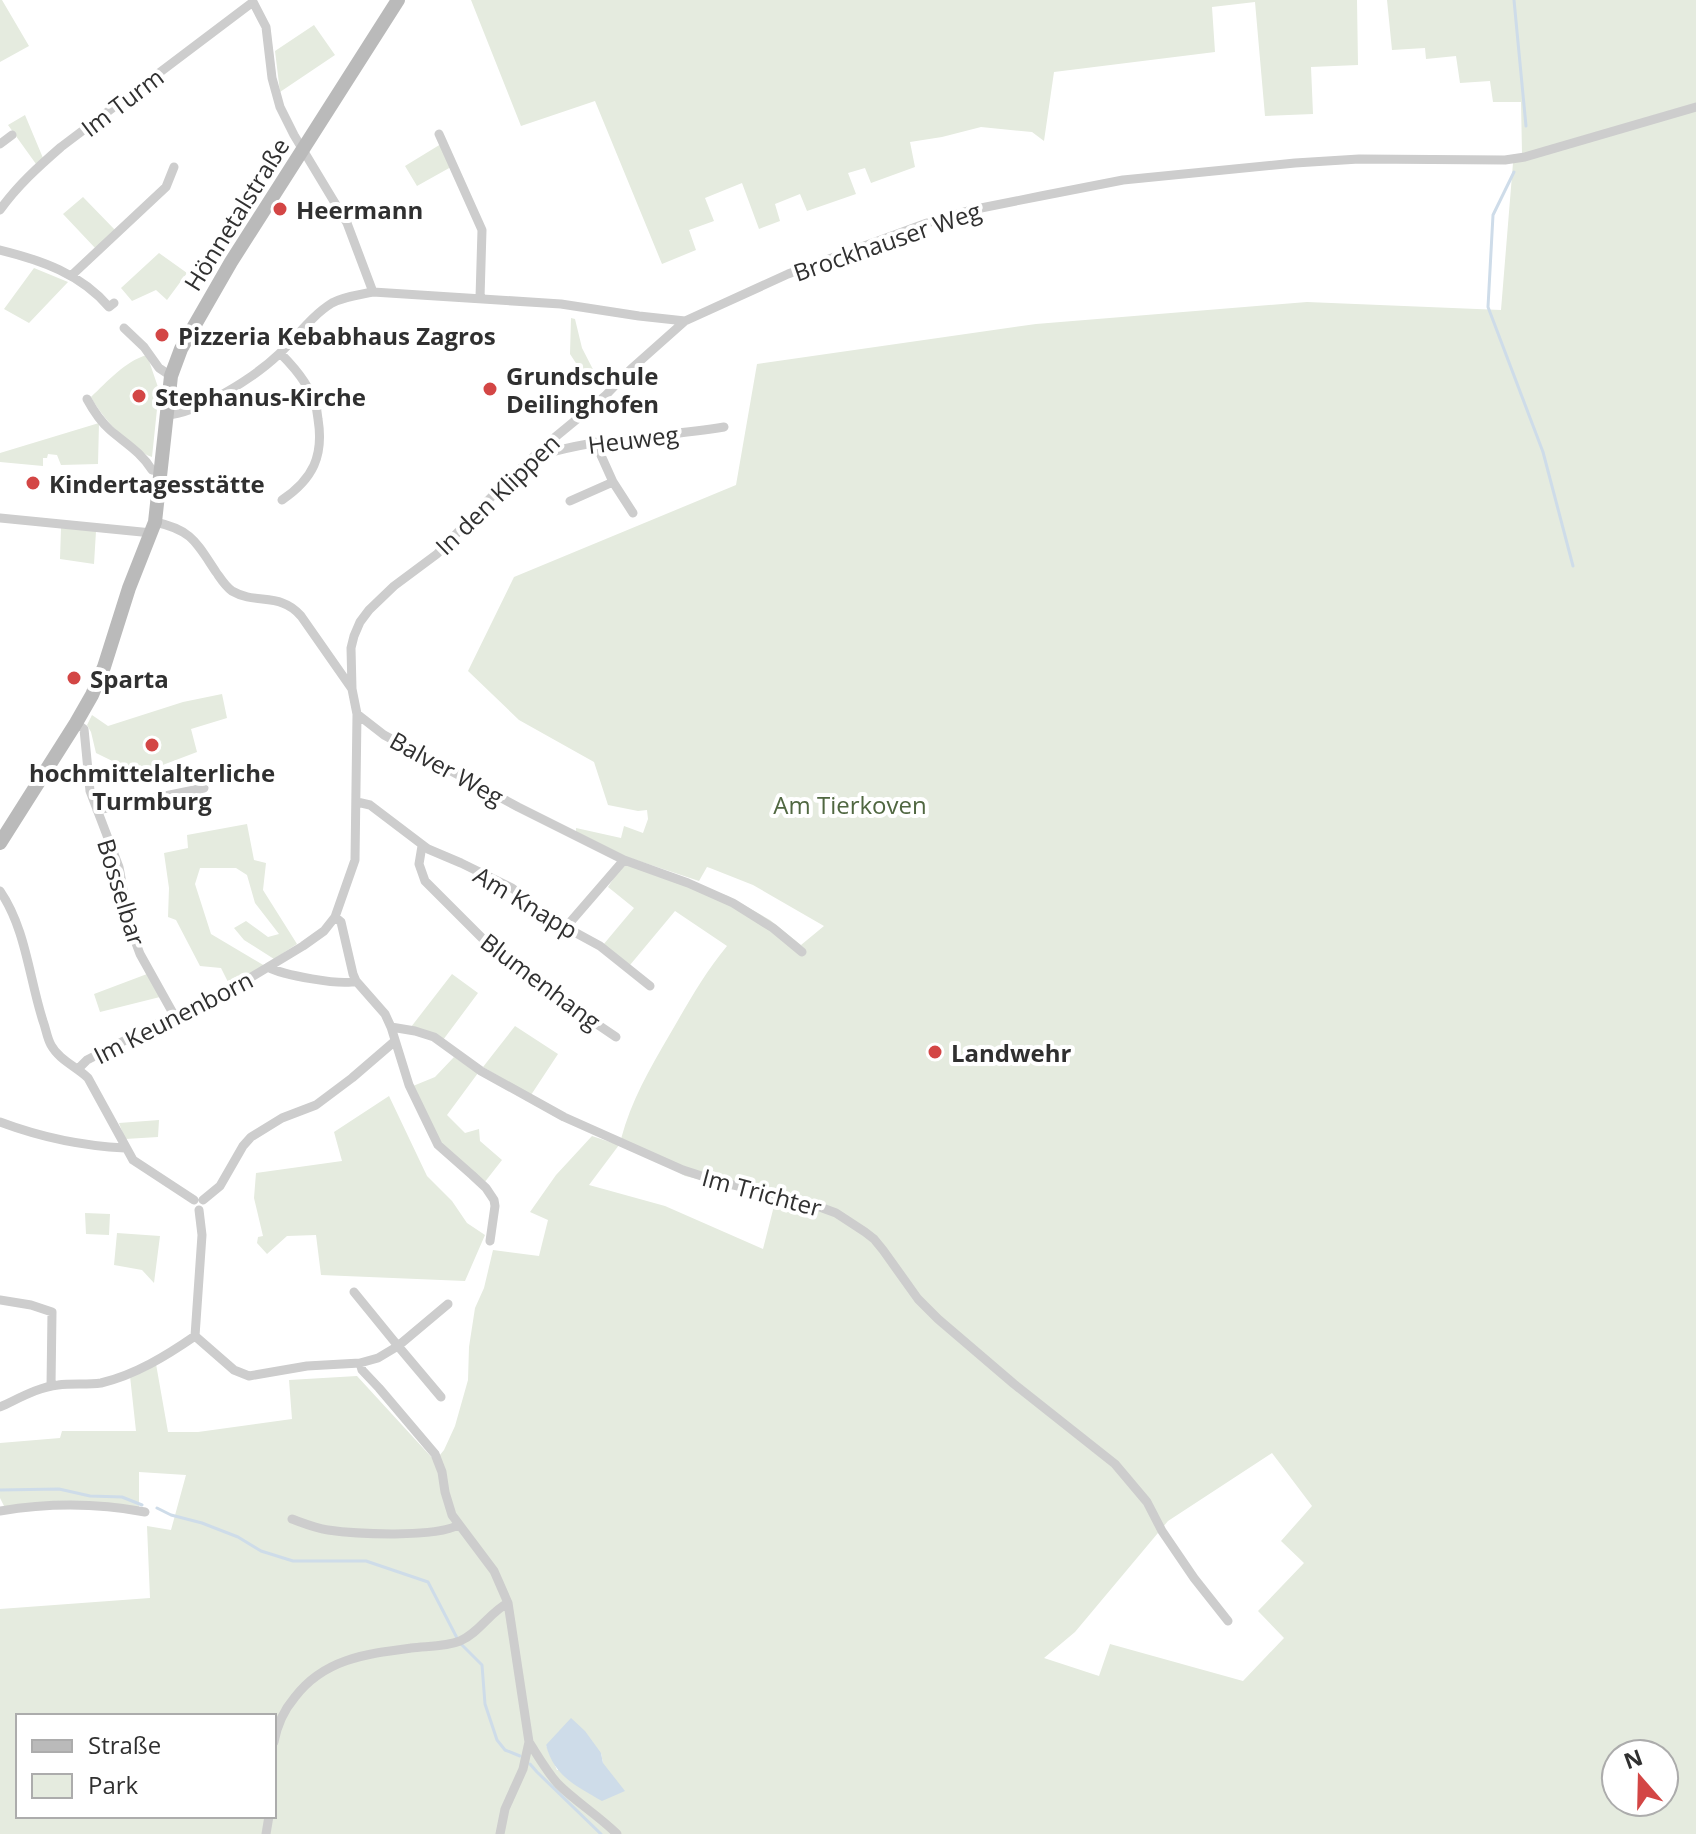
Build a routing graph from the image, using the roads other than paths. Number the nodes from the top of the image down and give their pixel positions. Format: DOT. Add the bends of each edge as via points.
graph roads {
  1 [pos="398,0"];
  2 [pos="252,1"];
  3 [pos="1696,107"];
  4 [pos="439,134"];
  5 [pos="12,135"];
  6 [pos="0,144"];
  7 [pos="302,149"];
  8 [pos="174,167"];
  9 [pos="0,210"];
  10 [pos="0,250"];
  11 [pos="72,275"];
  12 [pos="373,292"];
  13 [pos="480,298"];
  14 [pos="114,303"];
  15 [pos="685,321"];
  16 [pos="124,328"];
  17 [pos="280,353"];
  18 [pos="171,376"];
  19 [pos="87,399"];
  20 [pos="166,415"];
  21 [pos="724,427"];
  22 [pos="595,442"];
  23 [pos="548,443"];
  24 [pos="160,471"];
  25 [pos="613,482"];
  26 [pos="282,500"];
  27 [pos="570,501"];
  28 [pos="633,513"];
  29 [pos="0,518"];
  30 [pos="154,528"];
  31 [pos="352,689"];
  32 [pos="357,714"];
  33 [pos="76,723"];
  34 [pos="204,788"];
  35 [pos="357,802"];
  36 [pos="97,810"];
  37 [pos="0,843"];
  38 [pos="422,846"];
  39 [pos="624,860"];
  40 [pos="0,891"];
  41 [pos="335,917"];
  42 [pos="566,927"];
  43 [pos="802,952"];
  44 [pos="268,967"];
  45 [pos="356,981"];
  46 [pos="650,986"];
  47 [pos="174,1015"];
  48 [pos="391,1027"];
  49 [pos="616,1037"];
  50 [pos="395,1041"];
  51 [pos="78,1069"];
  52 [pos="0,1122"];
  53 [pos="125,1148"];
  54 [pos="199,1203"];
  55 [pos="490,1241"];
  56 [pos="354,1292"];
  57 [pos="0,1300"];
  58 [pos="448,1304"];
  59 [pos="195,1336"];
  60 [pos="398,1346"];
  61 [pos="360,1363"];
  62 [pos="51,1386"];
  63 [pos="441,1397"];
  64 [pos="0,1407"];
  65 [pos="0,1511"];
  66 [pos="145,1512"];
  67 [pos="292,1519"];
  68 [pos="458,1525"];
  69 [pos="508,1603"];
  70 [pos="1228,1621"];
  71 [pos="276,1736"];
  72 [pos="529,1742"];
  73 [pos="500,1834"];
  74 [pos="617,1834"];
  1 -- 7 [label="main road, Hönnetalstraße"];
  2 -- 7 [label="street" via="266,27 280,107"];
  2 -- 9 [label="street, Im Turm" via="61,147"];
  3 -- 15 [label="street, Brockhauser Weg" via="1505,160 1295,163 1123,180 971,210 788,274"];
  4 -- 13 [label="street" via="482,230"];
  5 -- 6 [label="street"];
  7 -- 12 [label="street" via="352,234"];
  7 -- 18 [label="main road, Hönnetalstraße" via="210,296"];
  8 -- 11 [label="street" via="166,187"];
  10 -- 11 [label="street"];
  11 -- 14 [label="street" via="109,307"];
  12 -- 13 [label="street"];
  12 -- 17 [label="street" via="329,305"];
  13 -- 15 [label="street"];
  15 -- 23 [label="street, In den Klippen"];
  16 -- 18 [label="street"];
  17 -- 20 [label="street" via="225,393"];
  17 -- 26 [label="street" via="310,391 321,438 315,466"];
  18 -- 20 [label="main road, Hönnetalstraße"];
  19 -- 24 [label="street" via="109,429 152,470"];
  20 -- 24 [label="main road, Hönnetalstraße"];
  21 -- 22 [label="street, Heuweg"];
  22 -- 23 [label="street, Heuweg" via="552,452"];
  22 -- 25 [label="street"];
  23 -- 31 [label="street, In den Klippen" via="437,554 369,610 351,648"];
  24 -- 30 [label="main road, Hönnetalstraße"];
  25 -- 27 [label="street"];
  25 -- 28 [label="street"];
  29 -- 30 [label="street"];
  30 -- 31 [label="street" via="172,526 188,533 230,590 291,606"];
  30 -- 33 [label="main road, Hönnetalstraße" via="104,667"];
  31 -- 32 [label="street"];
  32 -- 35 [label="street"];
  32 -- 39 [label="street, Balver Weg" via="396,741"];
  33 -- 36 [label="street, Bosselbar" via="84,729"];
  33 -- 37 [label="main road, Hönnetalstraße"];
  34 -- 36 [label="street, Bosselbar"];
  35 -- 38 [label="street, Am Knapp" via="370,805"];
  35 -- 41 [label="street" via="355,860"];
  36 -- 47 [label="street, Bosselbar" via="119,867 134,940"];
  38 -- 42 [label="street, Am Knapp" via="508,886"];
  38 -- 49 [label="street, Blumenhang" via="419,864 425,881 485,942"];
  39 -- 42 [label="street"];
  39 -- 43 [label="street, Balver Weg" via="733,903"];
  40 -- 51 [label="street" via="16,921 51,1046"];
  41 -- 44 [label="street, Im Keunenborn" via="324,931"];
  41 -- 45 [label="street" via="341,922"];
  42 -- 46 [label="street, Am Knapp"];
  44 -- 45 [label="street, Im Keunenborn"];
  44 -- 47 [label="street, Im Keunenborn"];
  45 -- 48 [label="street"];
  47 -- 51 [label="street, Im Keunenborn"];
  48 -- 50 [label="street"];
  48 -- 70 [label="street, Im Trichter" via="434,1037 481,1071 564,1117 683,1170 817,1206 865,1232 938,1319 1115,1464"];
  50 -- 54 [label="street" via="316,1105 251,1137 220,1186"];
  50 -- 55 [label="street" via="438,1145 494,1200"];
  51 -- 53 [label="street"];
  52 -- 53 [label="street" via="57,1139"];
  53 -- 54 [label="street" via="133,1160"];
  54 -- 59 [label="street"];
  56 -- 60 [label="street"];
  57 -- 62 [label="street" via="52,1312"];
  58 -- 60 [label="street"];
  59 -- 61 [label="street" via="234,1370 249,1376"];
  59 -- 62 [label="street" via="125,1375"];
  60 -- 61 [label="street"];
  60 -- 63 [label="street"];
  61 -- 68 [label="street" via="435,1454"];
  62 -- 64 [label="street"];
  65 -- 66 [label="street" via="108,1505"];
  67 -- 68 [label="street" via="327,1530 358,1532 438,1532"];
  68 -- 69 [label="street" via="494,1571"];
  69 -- 71 [label="street" via="460,1641 378,1653 329,1667 288,1705"];
  69 -- 72 [label="street"];
  72 -- 73 [label="street"];
  72 -- 74 [label="street" via="560,1786"];
}
